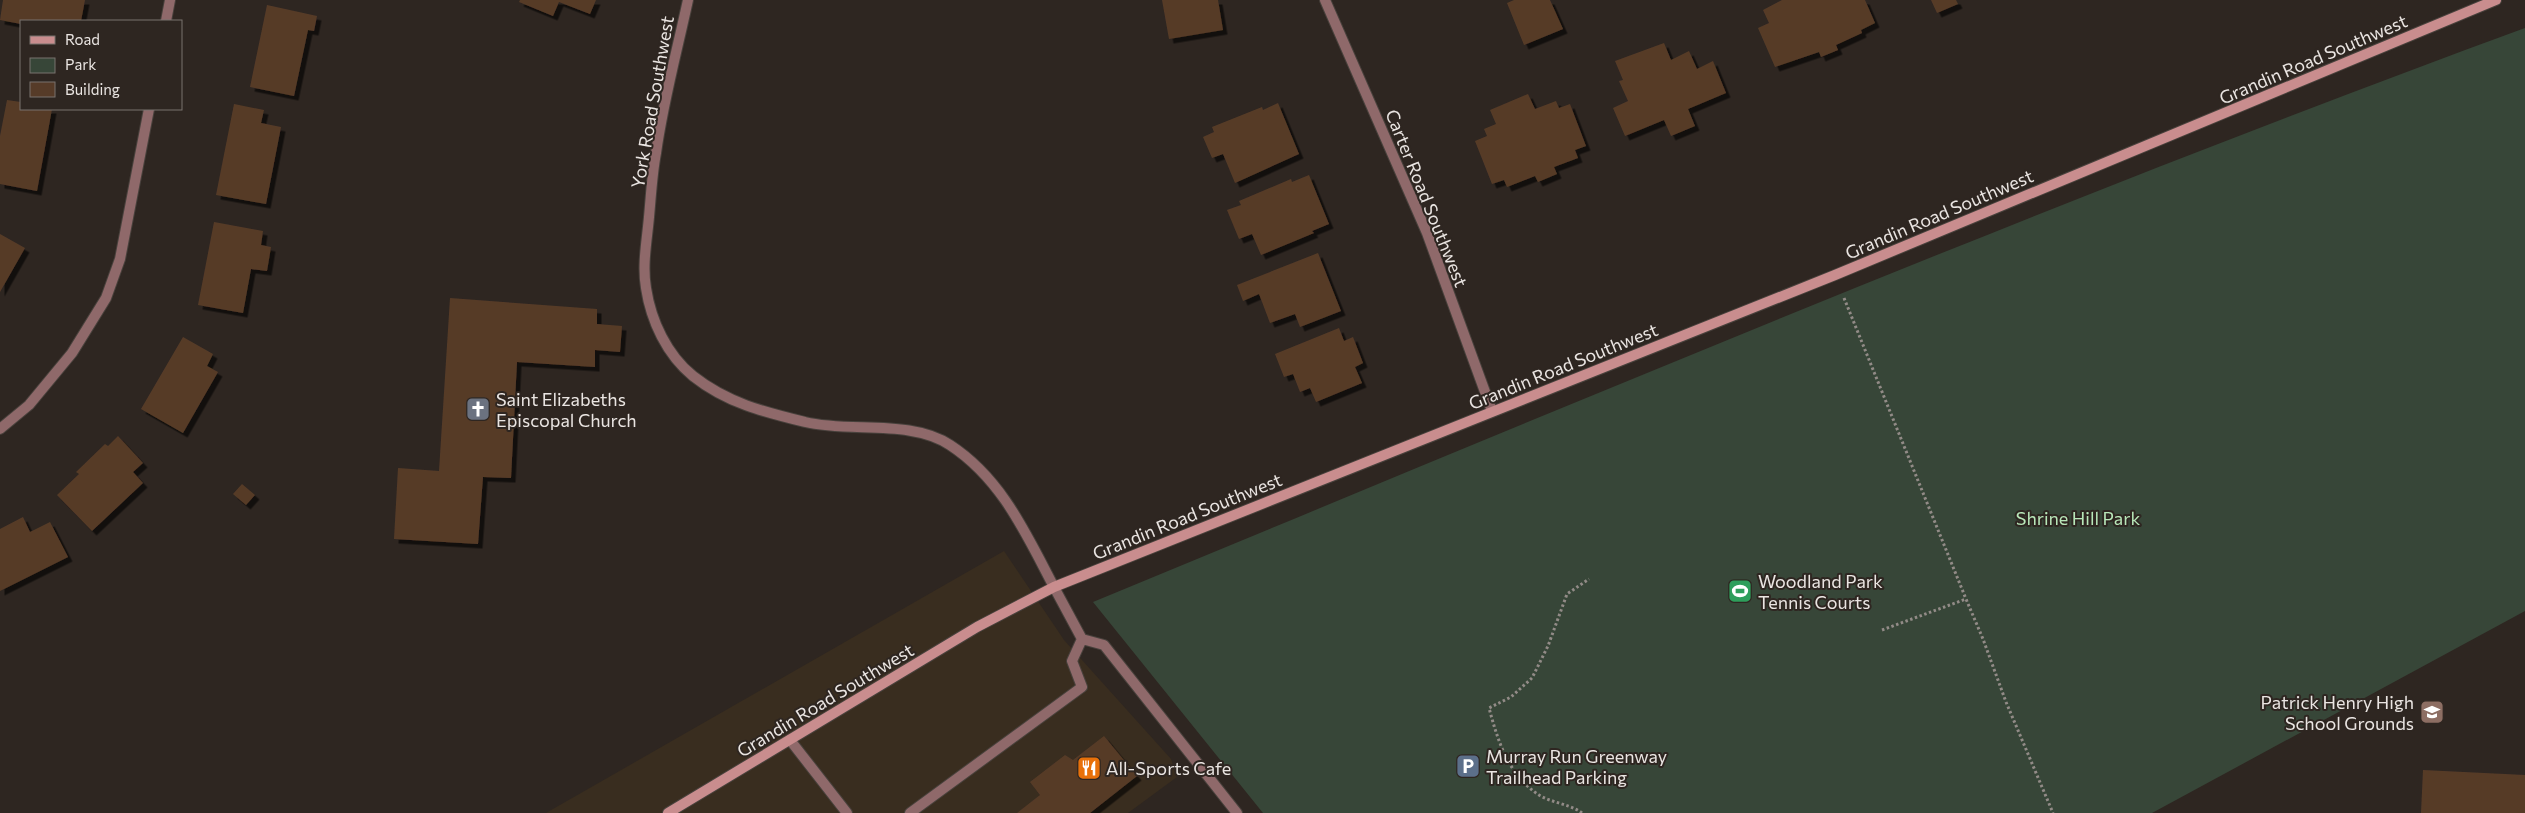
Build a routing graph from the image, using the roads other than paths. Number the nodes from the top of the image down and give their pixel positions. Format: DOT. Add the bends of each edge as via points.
graph roads {
  1 [pos="170,0"];
  2 [pos="688,0"];
  3 [pos="1326,0"];
  4 [pos="2496,0"];
  5 [pos="166,20"];
  6 [pos="149,110"];
  7 [pos="1492,411"];
  8 [pos="0,429"];
  9 [pos="1054,587"];
  10 [pos="1082,639"];
  11 [pos="790,740"];
  12 [pos="668,813"];
  13 [pos="847,813"];
  14 [pos="910,813"];
  15 [pos="1237,813"];
  1 -- 5 [label="street"];
  2 -- 9 [label="street, York Road Southwest" via="656,153 646,253 646,287 654,321 671,352 692,375 724,398 753,410 812,424 917,432 948,444 978,466 1009,504"];
  3 -- 7 [label="street, Carter Road Southwest" via="1427,233"];
  4 -- 7 [label="street, Grandin Road Southwest" via="1835,275"];
  6 -- 8 [label="street" via="120,259 106,298 72,353 29,405"];
  7 -- 9 [label="street, Grandin Road Southwest"];
  9 -- 10 [label="street, York Road Southwest"];
  9 -- 11 [label="street, Grandin Road Southwest" via="977,627"];
  10 -- 14 [label="street" via="1072,661 1082,687"];
  10 -- 15 [label="street" via="1104,644"];
  11 -- 12 [label="street, Grandin Road Southwest"];
  11 -- 13 [label="street"];
}
